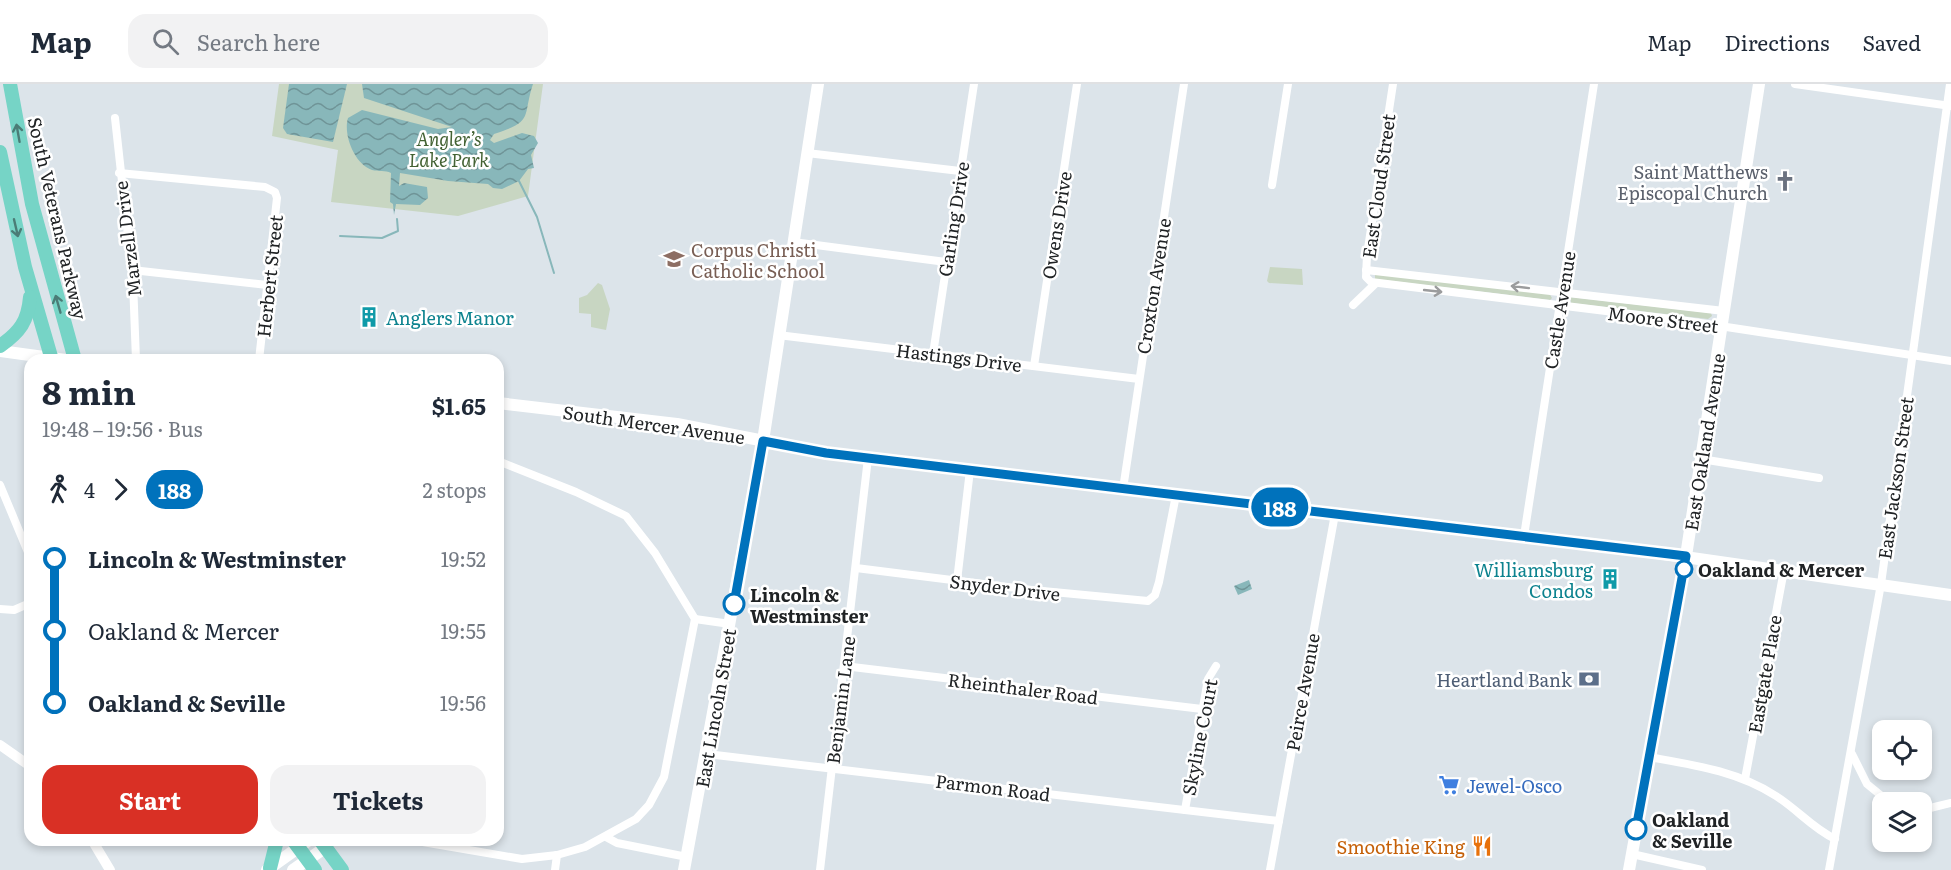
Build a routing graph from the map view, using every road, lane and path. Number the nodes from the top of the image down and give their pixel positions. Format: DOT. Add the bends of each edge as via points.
graph roads {
  1 [pos="10,84"];
  2 [pos="818,84"];
  3 [pos="974,84"];
  4 [pos="1077,84"];
  5 [pos="1184,84"];
  6 [pos="1288,84"];
  7 [pos="1392,84"];
  8 [pos="1594,84"];
  9 [pos="1759,84"];
  10 [pos="1796,84"];
  11 [pos="1950,84"];
  12 [pos="1949,106"];
  13 [pos="115,118"];
  14 [pos="0,152"];
  15 [pos="807,153"];
  16 [pos="960,171"];
  17 [pos="119,174"];
  18 [pos="1272,185"];
  19 [pos="793,242"];
  20 [pos="946,262"];
  21 [pos="132,270"];
  22 [pos="1366,270"];
  23 [pos="1375,284"];
  24 [pos="267,285"];
  25 [pos="31,289"];
  26 [pos="1562,292"];
  27 [pos="1353,305"];
  28 [pos="1559,307"];
  29 [pos="1724,311"];
  30 [pos="1721,326"];
  31 [pos="778,335"];
  32 [pos="0,348"];
  33 [pos="28,354"];
  34 [pos="50,354"];
  35 [pos="73,354"];
  36 [pos="136,354"];
  37 [pos="260,354"];
  38 [pos="933,354"];
  39 [pos="1912,354"];
  40 [pos="1951,361"];
  41 [pos="1034,366"];
  42 [pos="1139,379"];
  43 [pos="504,404"];
  44 [pos="763,441"];
  45 [pos="868,458"];
  46 [pos="1701,459"];
  47 [pos="504,464"];
  48 [pos="970,470"];
  49 [pos="1819,478"];
  50 [pos="0,484"];
  51 [pos="1123,489"];
  52 [pos="1176,495"];
  53 [pos="1335,514"];
  54 [pos="1524,536"];
  55 [pos="24,542"];
  56 [pos="1686,556"];
  57 [pos="856,567"];
  58 [pos="1784,570"];
  59 [pos="957,581"];
  60 [pos="1881,584"];
  61 [pos="1951,595"];
  62 [pos="24,606"];
  63 [pos="0,609"];
  64 [pos="695,619"];
  65 [pos="730,624"];
  66 [pos="844,666"];
  67 [pos="1216,666"];
  68 [pos="1202,709"];
  69 [pos="0,746"];
  70 [pos="1851,751"];
  71 [pos="707,754"];
  72 [pos="1649,757"];
  73 [pos="24,762"];
  74 [pos="833,767"];
  75 [pos="1745,779"];
  76 [pos="1876,792"];
  77 [pos="1951,803"];
  78 [pos="1932,808"];
  79 [pos="1185,810"];
  80 [pos="1279,821"];
  81 [pos="606,837"];
  82 [pos="1835,839"];
  83 [pos="96,846"];
  84 [pos="275,846"];
  85 [pos="296,846"];
  86 [pos="302,846"];
  87 [pos="322,846"];
  88 [pos="324,846"];
  89 [pos="446,846"];
  90 [pos="1632,854"];
  91 [pos="558,855"];
  92 [pos="687,857"];
  93 [pos="311,865"];
  94 [pos="269,869"];
  95 [pos="111,870"];
  96 [pos="293,870"];
  97 [pos="342,870"];
  98 [pos="555,870"];
  99 [pos="684,870"];
  100 [pos="820,870"];
  101 [pos="1270,870"];
  102 [pos="1629,870"];
  103 [pos="1702,870"];
  104 [pos="1829,870"];
  35 -- 1 [label="highway, South Veterans Parkway, one-way" via="32,204"];
  2 -- 15 [label="main road, East Lincoln Street"];
  3 -- 16 [label="street, Garling Drive"];
  4 -- 41 [label="street, Owens Drive"];
  5 -- 42 [label="street, Croxton Avenue"];
  6 -- 18 [label="street"];
  7 -- 22 [label="street, East Cloud Street"];
  8 -- 26 [label="street, Castle Avenue"];
  9 -- 29 [label="main road, East Oakland Avenue"];
  10 -- 12 [label="street"];
  11 -- 12 [label="street, East Jackson Street"];
  12 -- 39 [label="street, East Jackson Street"];
  13 -- 17 [label="street, Marzell Drive"];
  14 -- 25 [label="highway, one-way"];
  15 -- 16 [label="street"];
  15 -- 19 [label="main road, East Lincoln Street"];
  16 -- 20 [label="street, Garling Drive"];
  17 -- 21 [label="street, Marzell Drive"];
  17 -- 24 [label="street, Herbert Street" via="265,187 275,192"];
  19 -- 20 [label="street"];
  19 -- 31 [label="main road, East Lincoln Street"];
  20 -- 38 [label="street, Garling Drive"];
  21 -- 24 [label="street"];
  21 -- 36 [label="street, Marzell Drive"];
  22 -- 23 [label="street, East Cloud Street" via="1366,278"];
  26 -- 22 [label="street, Moore Street, one-way"];
  23 -- 27 [label="street"];
  23 -- 28 [label="street, Moore Street, one-way"];
  24 -- 37 [label="street, Herbert Street"];
  25 -- 32 [label="highway" via="23,326"];
  25 -- 34 [label="highway"];
  26 -- 28 [label="street, Castle Avenue"];
  26 -- 29 [label="street, Moore Street"];
  28 -- 30 [label="street, Moore Street"];
  28 -- 54 [label="street, Castle Avenue"];
  29 -- 30 [label="main road, East Oakland Avenue"];
  30 -- 39 [label="street, Moore Street"];
  30 -- 46 [label="main road, East Oakland Avenue"];
  31 -- 38 [label="street, Hastings Drive"];
  31 -- 44 [label="main road, East Lincoln Street"];
  32 -- 33 [label="main road"];
  38 -- 41 [label="street, Hastings Drive"];
  39 -- 40 [label="street, Moore Street"];
  39 -- 60 [label="street, East Jackson Street"];
  41 -- 42 [label="street, Hastings Drive"];
  42 -- 51 [label="street, Croxton Avenue"];
  43 -- 44 [label="main road, South Mercer Avenue" via="677,424"];
  44 -- 45 [label="main road, South Mercer Avenue"];
  44 -- 65 [label="main road, East Lincoln Street"];
  45 -- 48 [label="main road, South Mercer Avenue"];
  45 -- 57 [label="street, Benjamin Lane"];
  46 -- 49 [label="street"];
  46 -- 56 [label="main road, East Oakland Avenue"];
  47 -- 64 [label="street" via="626,516 655,553"];
  48 -- 51 [label="main road, South Mercer Avenue"];
  48 -- 59 [label="street"];
  50 -- 55 [label="street"];
  51 -- 52 [label="main road, South Mercer Avenue"];
  52 -- 53 [label="main road, South Mercer Avenue"];
  52 -- 59 [label="street, Snyder Drive" via="1152,599 1139,602"];
  53 -- 54 [label="main road, South Mercer Avenue"];
  53 -- 80 [label="street, Peirce Avenue"];
  54 -- 56 [label="main road, South Mercer Avenue"];
  56 -- 58 [label="main road, South Mercer Avenue"];
  56 -- 72 [label="main road, East Oakland Avenue"];
  57 -- 59 [label="street, Snyder Drive"];
  57 -- 66 [label="street, Benjamin Lane"];
  58 -- 60 [label="main road, South Mercer Avenue"];
  58 -- 75 [label="street, Eastgate Place"];
  60 -- 61 [label="main road, South Mercer Avenue"];
  60 -- 70 [label="street, East Jackson Street"];
  62 -- 63 [label="street"];
  64 -- 65 [label="street"];
  64 -- 81 [label="street" via="664,777 649,805 636,819"];
  65 -- 71 [label="main road, East Lincoln Street"];
  66 -- 68 [label="street, Rheinthaler Road"];
  66 -- 74 [label="street, Benjamin Lane"];
  67 -- 68 [label="street, Skyline Court" via="1208,679"];
  68 -- 79 [label="street, Skyline Court"];
  69 -- 73 [label="street"];
  70 -- 76 [label="street" via="1866,784"];
  70 -- 82 [label="street, East Jackson Street"];
  71 -- 74 [label="street, Parmon Road"];
  71 -- 92 [label="main road, East Lincoln Street"];
  72 -- 75 [label="street"];
  72 -- 90 [label="main road, East Oakland Avenue"];
  74 -- 79 [label="street, Parmon Road"];
  74 -- 100 [label="street, Benjamin Lane"];
  75 -- 82 [label="street" via="1778,797 1818,831"];
  77 -- 78 [label="street"];
  79 -- 80 [label="street, Parmon Road"];
  80 -- 101 [label="street, Peirce Avenue"];
  81 -- 91 [label="street"];
  81 -- 92 [label="street" via="617,843"];
  82 -- 104 [label="street, East Jackson Street"];
  83 -- 95 [label="street"];
  84 -- 94 [label="highway"];
  85 -- 94 [label="main road"];
  86 -- 93 [label="highway"];
  87 -- 93 [label="main road"];
  88 -- 97 [label="highway"];
  89 -- 91 [label="street" via="522,859"];
  90 -- 102 [label="main road, East Oakland Avenue"];
  90 -- 103 [label="street"];
  91 -- 98 [label="street"];
  92 -- 99 [label="main road, East Lincoln Street"];
  93 -- 96 [label="main road"];
}
